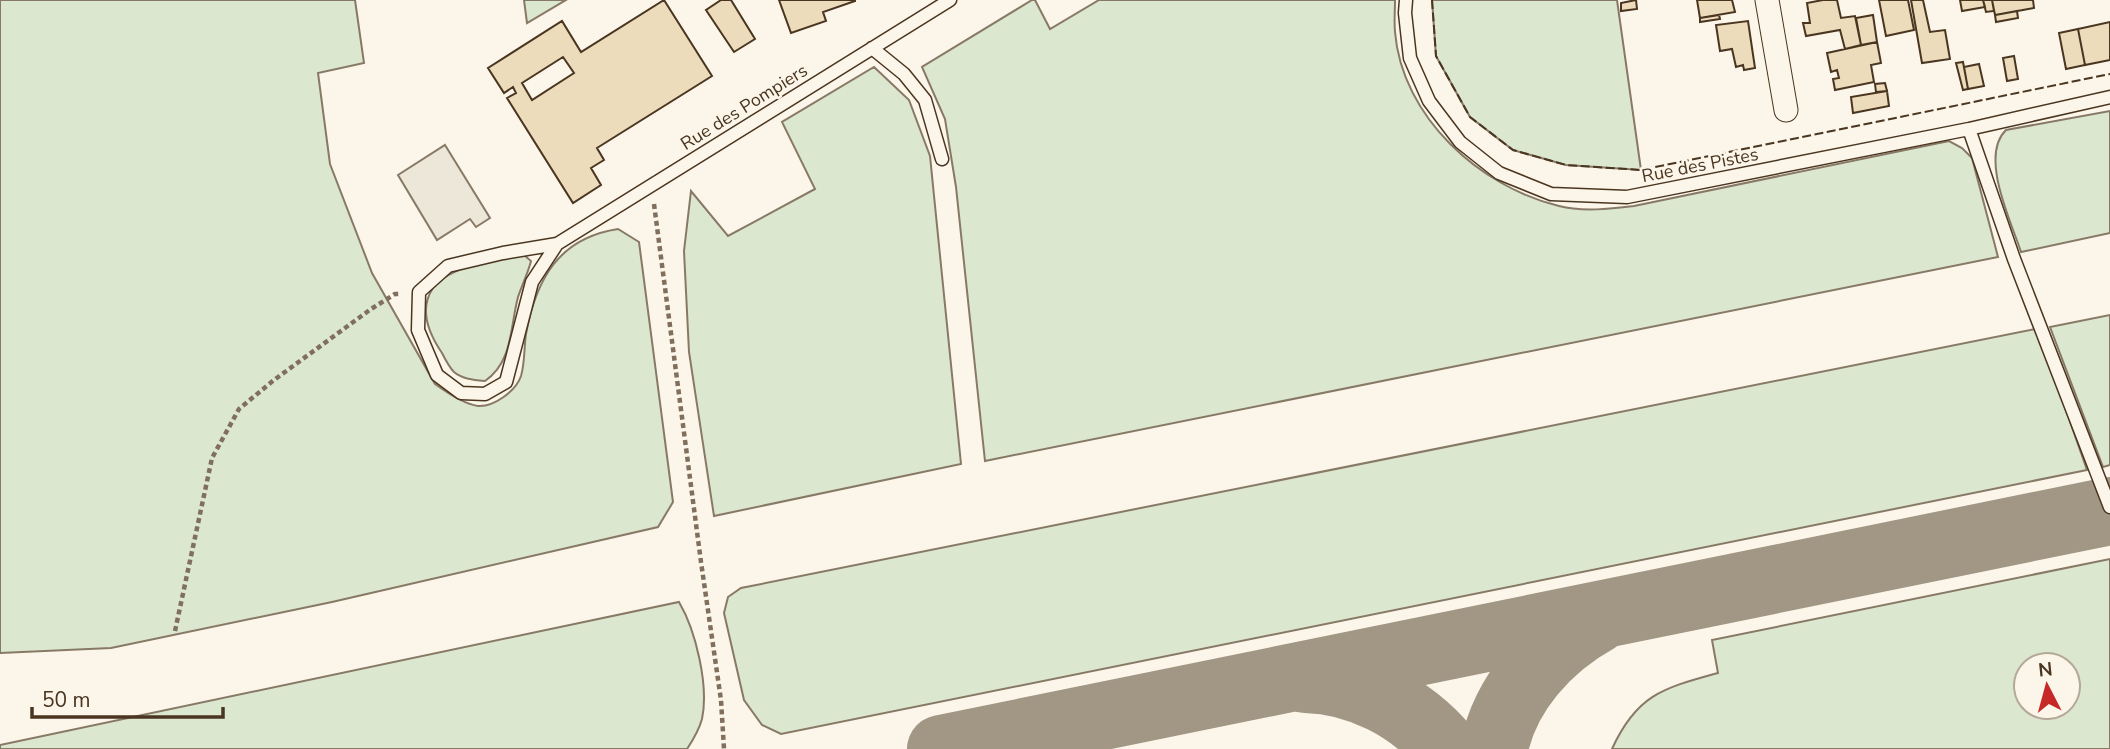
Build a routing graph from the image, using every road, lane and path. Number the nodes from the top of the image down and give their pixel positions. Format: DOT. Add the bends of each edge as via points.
graph roads {
  1 [pos="950,0"];
  2 [pos="1406,0"];
  3 [pos="1768,0"];
  4 [pos="872,48"];
  5 [pos="2110,97"];
  6 [pos="1786,110"];
  7 [pos="1969,130"];
  8 [pos="942,159"];
  9 [pos="651,185"];
  10 [pos="557,244"];
  11 [pos="419,292"];
  12 [pos="2110,507"];
  13 [pos="175,631"];
  14 [pos="724,749"];
  1 -- 4 [label="lane, Rue des Pompiers"];
  2 -- 7 [label="lane, Rue des Pistes" via="1410,58 1429,101 1460,142 1499,173 1551,194 1627,197"];
  3 -- 6 [label="street"];
  4 -- 8 [label="lane" via="925,100"];
  4 -- 9 [label="lane, Rue des Pompiers"];
  5 -- 7 [label="lane, Rue des Pistes"];
  7 -- 12 [label="lane"];
  9 -- 10 [label="lane, Rue des Pompiers"];
  9 -- 14 [label="path"];
  10 -- 11 [label="lane" via="448,266"];
  10 -- 11 [label="lane" via="532,282 506,382 485,394 461,393 437,375 418,330"];
  11 -- 13 [label="path" via="387,299 239,409 212,458"];
}
